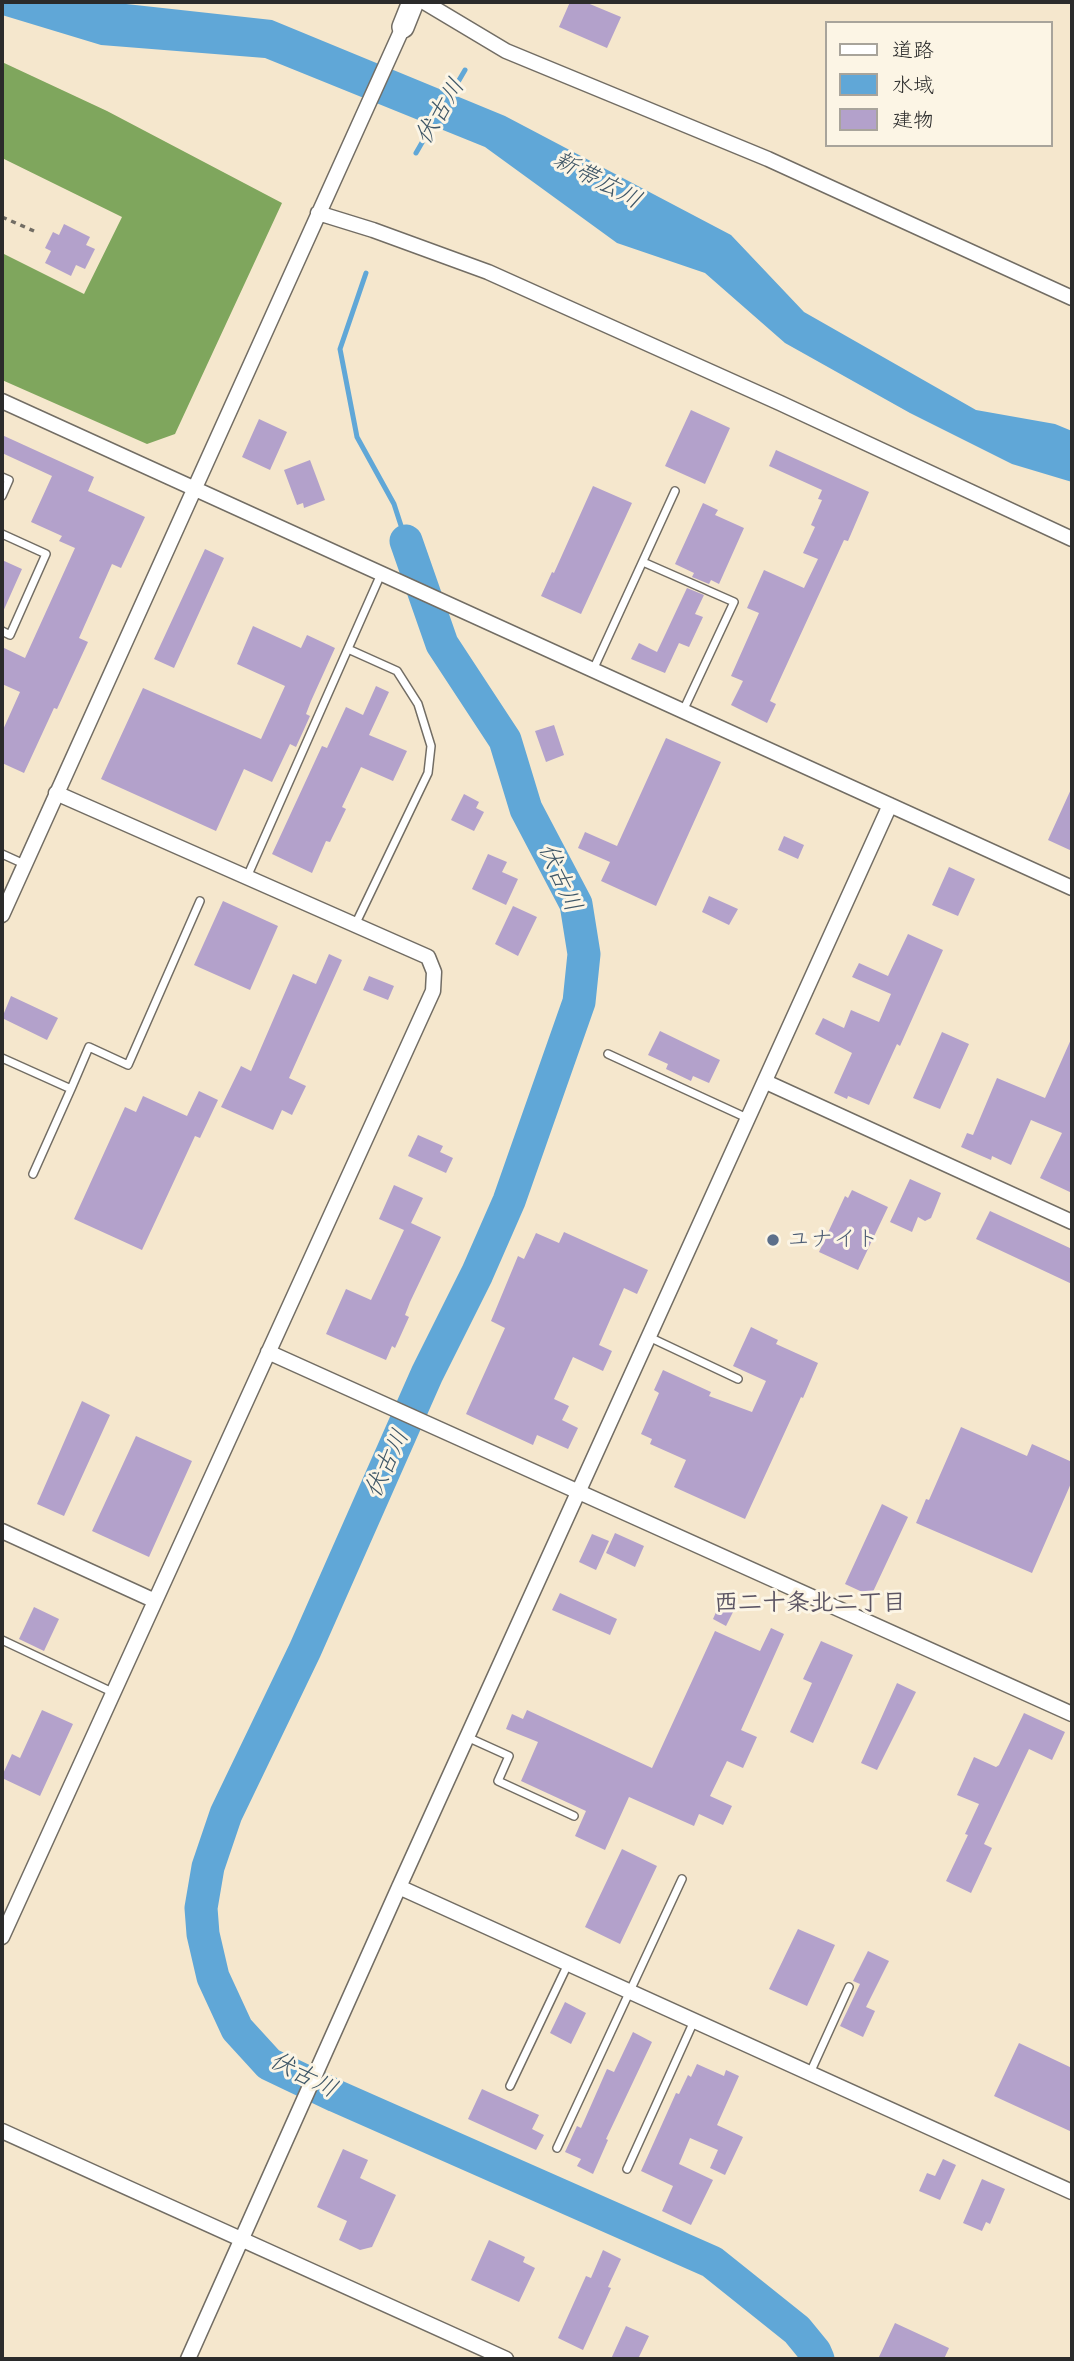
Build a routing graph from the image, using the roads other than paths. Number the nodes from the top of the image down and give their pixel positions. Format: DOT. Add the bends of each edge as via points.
graph roads {
  1 [pos="413,2"];
  2 [pos="424,2"];
  3 [pos="402,27"];
  4 [pos="318,214"];
  5 [pos="1072,298"];
  6 [pos="2,401"];
  7 [pos="2,477"];
  8 [pos="194,488"];
  9 [pos="675,491"];
  10 [pos="2,496"];
  11 [pos="2,534"];
  12 [pos="1072,539"];
  13 [pos="643,562"];
  14 [pos="385,575"];
  15 [pos="2,631"];
  16 [pos="348,649"];
  17 [pos="593,670"];
  18 [pos="683,711"];
  19 [pos="56,793"];
  20 [pos="890,805"];
  21 [pos="2,854"];
  22 [pos="24,864"];
  23 [pos="247,877"];
  24 [pos="1072,888"];
  25 [pos="200,901"];
  26 [pos="2,915"];
  27 [pos="355,925"];
  28 [pos="608,1054"];
  29 [pos="2,1058"];
  30 [pos="766,1082"];
  31 [pos="71,1089"];
  32 [pos="749,1119"];
  33 [pos="33,1174"];
  34 [pos="1072,1222"];
  35 [pos="649,1337"];
  36 [pos="268,1352"];
  37 [pos="738,1379"];
  38 [pos="579,1491"];
  39 [pos="2,1531"];
  40 [pos="153,1600"];
  41 [pos="2,1640"];
  42 [pos="112,1692"];
  43 [pos="1072,1714"];
  44 [pos="467,1737"];
  45 [pos="574,1816"];
  46 [pos="682,1878"];
  47 [pos="399,1887"];
  48 [pos="2,1937"];
  49 [pos="568,1964"];
  50 [pos="849,1987"];
  51 [pos="631,1992"];
  52 [pos="694,2020"];
  53 [pos="810,2073"];
  54 [pos="510,2086"];
  55 [pos="2,2132"];
  56 [pos="556,2148"];
  57 [pos="626,2169"];
  58 [pos="1072,2192"];
  59 [pos="240,2240"];
  60 [pos="188,2359"];
  61 [pos="506,2359"];
  1 -- 3 [label="street"];
  2 -- 5 [label="street" via="506,51 768,159"];
  3 -- 4 [label="street"];
  4 -- 8 [label="street"];
  4 -- 12 [label="street" via="488,272"];
  6 -- 8 [label="street"];
  7 -- 10 [label="lane" via="9,480"];
  8 -- 14 [label="street"];
  8 -- 19 [label="street"];
  9 -- 13 [label="lane"];
  11 -- 15 [label="lane" via="46,554 9,635"];
  13 -- 17 [label="lane"];
  13 -- 18 [label="lane" via="734,602"];
  14 -- 16 [label="lane"];
  14 -- 17 [label="street"];
  16 -- 23 [label="lane"];
  16 -- 27 [label="lane" via="397,671 418,704 432,746 428,773"];
  17 -- 18 [label="street"];
  18 -- 20 [label="street"];
  19 -- 22 [label="street"];
  19 -- 23 [label="street"];
  20 -- 24 [label="street"];
  20 -- 30 [label="street"];
  21 -- 22 [label="lane"];
  22 -- 26 [label="street"];
  23 -- 27 [label="street"];
  25 -- 31 [label="lane" via="128,1065 89,1047"];
  27 -- 36 [label="street" via="428,957 434,972 433,991"];
  28 -- 32 [label="lane"];
  29 -- 31 [label="lane"];
  30 -- 32 [label="street"];
  30 -- 34 [label="street"];
  31 -- 33 [label="lane"];
  32 -- 35 [label="street"];
  35 -- 37 [label="lane"];
  35 -- 38 [label="street"];
  36 -- 38 [label="street"];
  36 -- 40 [label="street"];
  38 -- 43 [label="street"];
  38 -- 44 [label="street"];
  39 -- 40 [label="street"];
  40 -- 42 [label="street"];
  41 -- 42 [label="lane"];
  42 -- 48 [label="street"];
  44 -- 45 [label="lane" via="509,1756 498,1781"];
  44 -- 47 [label="street"];
  46 -- 51 [label="lane"];
  47 -- 49 [label="street"];
  47 -- 59 [label="street"];
  49 -- 51 [label="street"];
  49 -- 54 [label="lane"];
  50 -- 53 [label="lane"];
  51 -- 52 [label="street"];
  51 -- 56 [label="lane"];
  52 -- 53 [label="street"];
  52 -- 57 [label="lane"];
  53 -- 58 [label="street"];
  55 -- 59 [label="street"];
  59 -- 60 [label="street"];
  59 -- 61 [label="street"];
}
